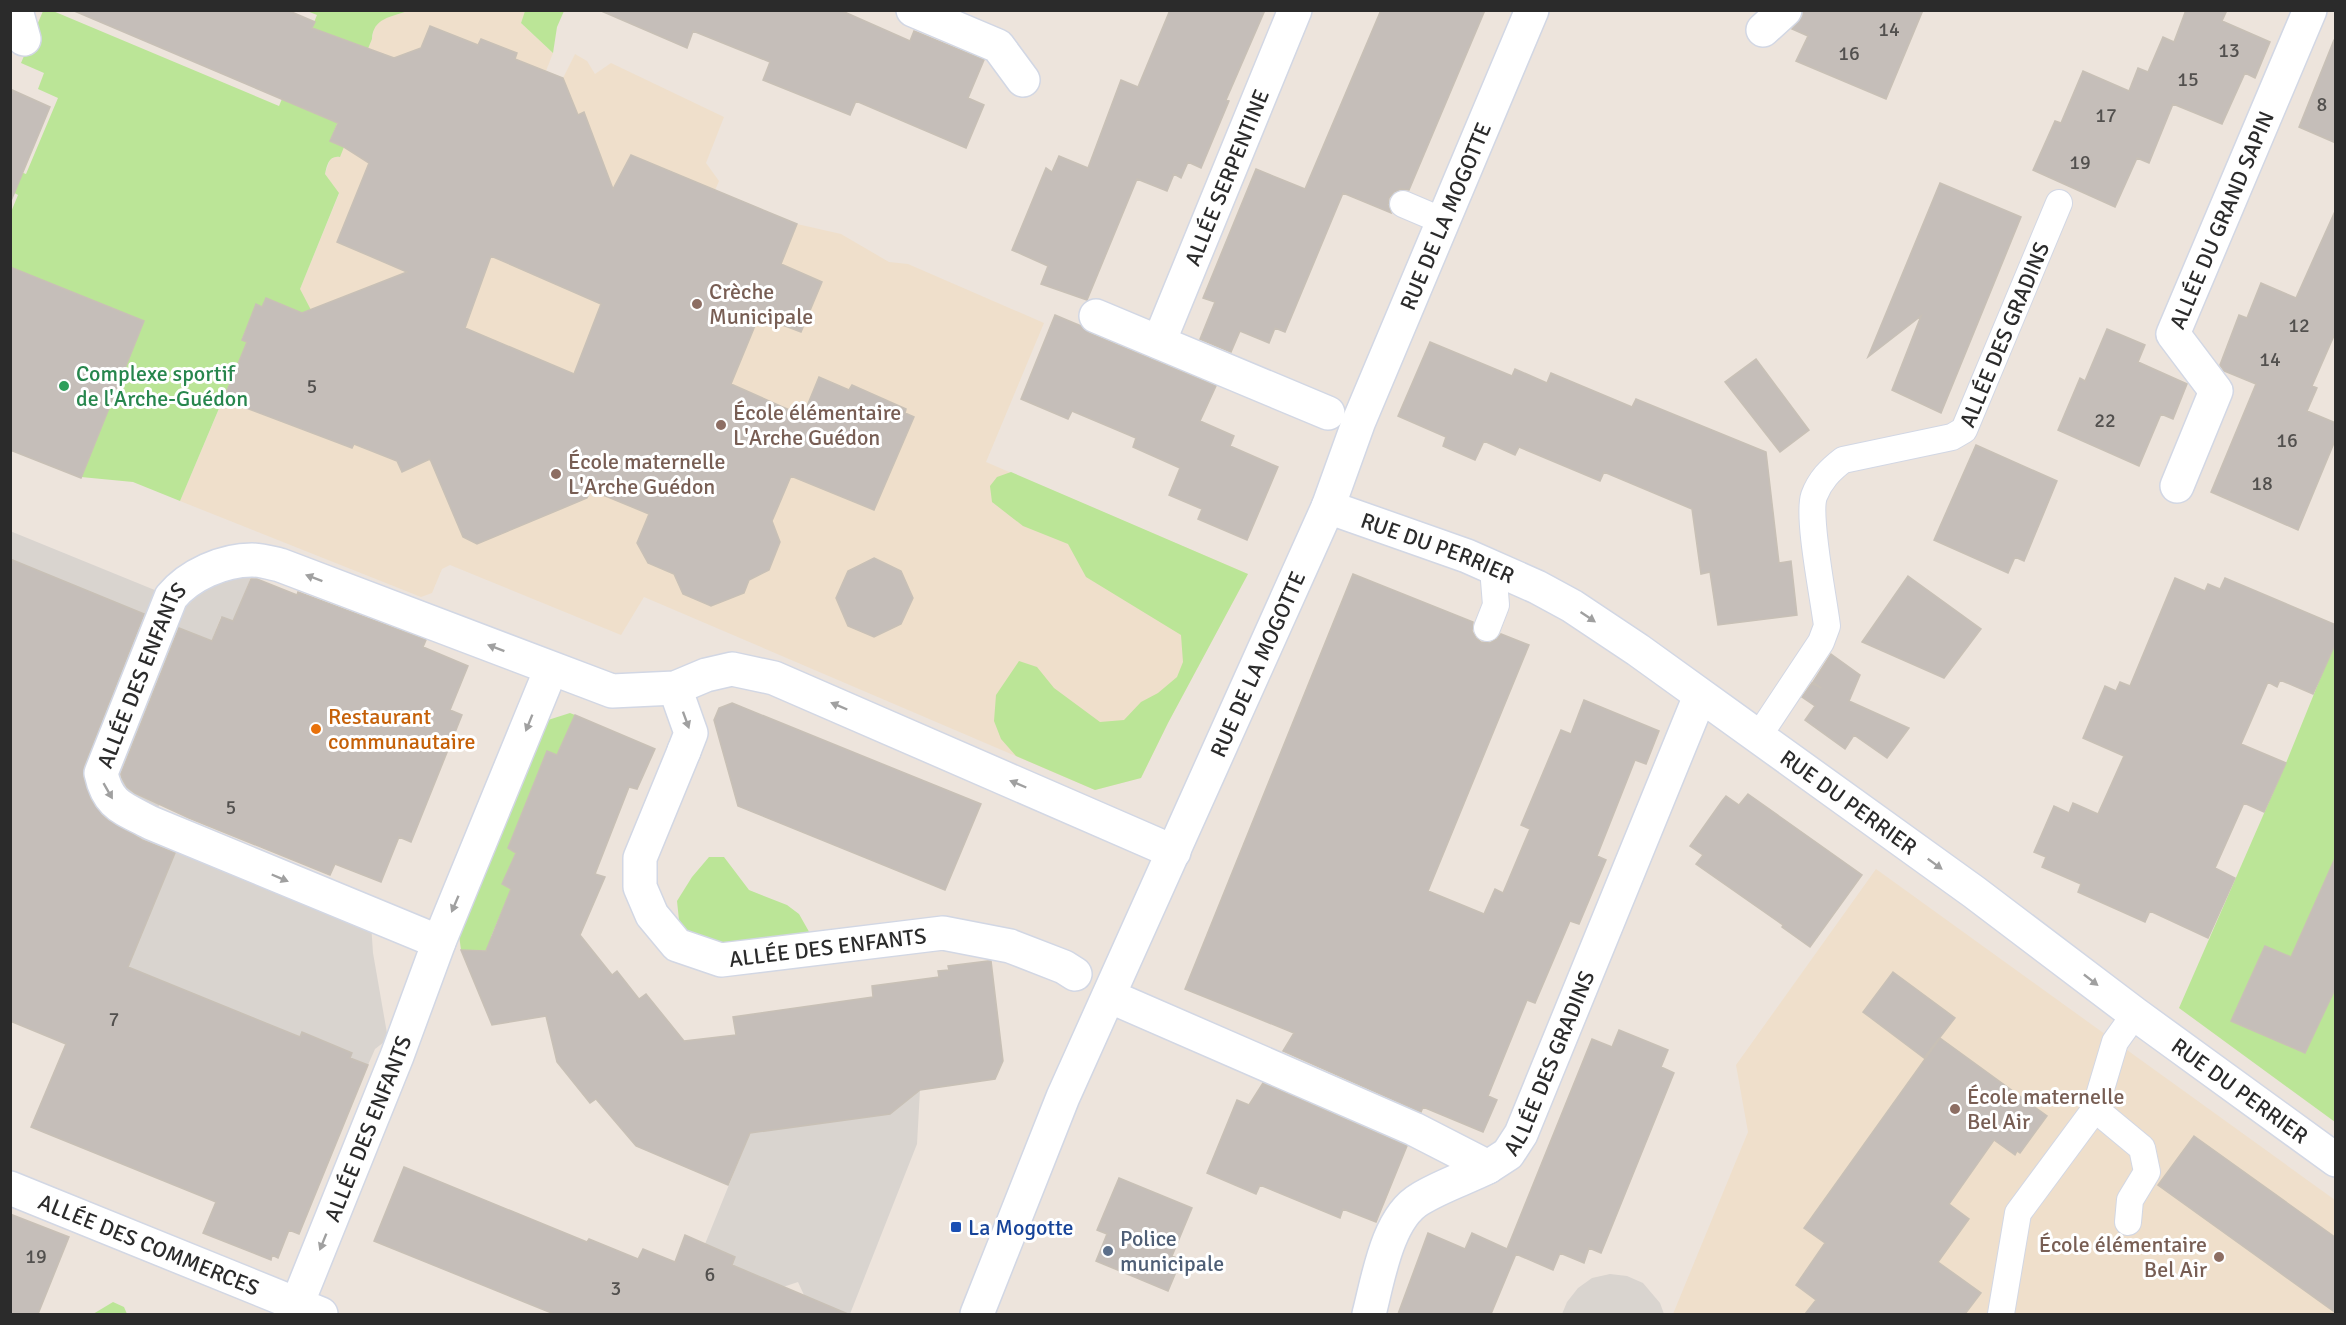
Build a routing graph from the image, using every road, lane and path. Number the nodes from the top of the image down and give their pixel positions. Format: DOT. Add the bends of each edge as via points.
graph roads {
  1 [pos="913,10"];
  2 [pos="1296,10"];
  3 [pos="1532,10"];
  4 [pos="2310,10"];
  5 [pos="1023,80"];
  6 [pos="2059,203"];
  7 [pos="1403,204"];
  8 [pos="1443,222"];
  9 [pos="1096,316"];
  10 [pos="1159,342"];
  11 [pos="1328,413"];
  12 [pos="2177,486"];
  13 [pos="1328,507"];
  14 [pos="1494,568"];
  15 [pos="1487,628"];
  16 [pos="550,669"];
  17 [pos="675,688"];
  18 [pos="1700,696"];
  19 [pos="1758,737"];
  20 [pos="1174,852"];
  21 [pos="439,942"];
  22 [pos="1075,974"];
  23 [pos="1109,996"];
  24 [pos="2135,1014"];
  25 [pos="2095,1109"];
  26 [pos="2336,1160"];
  27 [pos="1488,1167"];
  28 [pos="10,1188"];
  29 [pos="2128,1222"];
  30 [pos="303,1312"];
  31 [pos="977,1314"];
  32 [pos="1368,1314"];
  33 [pos="2001,1314"];
  1 -- 5 [label="street" via="998,46"];
  2 -- 10 [label="street, ALLÉE SERPENTINE"];
  3 -- 8 [label="street, RUE DE LA MOGOTTE"];
  4 -- 12 [label="street, ALLÉE DU GRAND SAPIN" via="2173,334 2216,391"];
  6 -- 19 [label="lane, ALLÉE DES GRADINS" via="1964,430 1952,437 1843,460 1820,483 1813,499 1812,520 1827,626 1821,642"];
  7 -- 8 [label="lane"];
  8 -- 13 [label="street, RUE DE LA MOGOTTE" via="1359,421"];
  9 -- 10 [label="street"];
  10 -- 11 [label="street"];
  13 -- 14 [label="street, RUE DU PERRIER"];
  13 -- 20 [label="street, RUE DE LA MOGOTTE"];
  14 -- 15 [label="lane" via="1496,605"];
  14 -- 18 [label="street, RUE DU PERRIER, one-way" via="1581,612"];
  16 -- 17 [label="street, ALLÉE DES ENFANTS" via="612,691"];
  16 -- 21 [label="street, ALLÉE DES ENFANTS, one-way"];
  16 -- 21 [label="street, ALLÉE DES ENFANTS, one-way" via="280,565 253,560 229,563 181,584 171,597 101,773 105,791 117,805 151,823"];
  20 -- 17 [label="street, ALLÉE DES ENFANTS, one-way" via="774,678 732,669"];
  17 -- 22 [label="street, ALLÉE DES ENFANTS, one-way" via="691,733 640,858 640,887 652,915 677,945 721,960 943,933 1010,945"];
  18 -- 19 [label="street, RUE DU PERRIER"];
  18 -- 27 [label="street, ALLÉE DES GRADINS" via="1521,1134 1508,1154"];
  19 -- 24 [label="street, RUE DU PERRIER, one-way" via="2030,932"];
  20 -- 23 [label="street, RUE DE LA MOGOTTE"];
  21 -- 30 [label="street, ALLÉE DES ENFANTS, one-way"];
  23 -- 27 [label="street, ALLÉE DES GRADINS" via="1414,1129"];
  23 -- 31 [label="street, RUE DE LA MOGOTTE" via="1063,1096"];
  24 -- 25 [label="lane" via="2115,1042"];
  24 -- 26 [label="street, RUE DU PERRIER"];
  25 -- 29 [label="lane" via="2142,1148 2147,1172 2130,1200"];
  25 -- 33 [label="lane" via="2018,1213"];
  27 -- 32 [label="street" via="1419,1199 1403,1215 1391,1235"];
  28 -- 30 [label="street, ALLÉE DES COMMERCES"];
}
